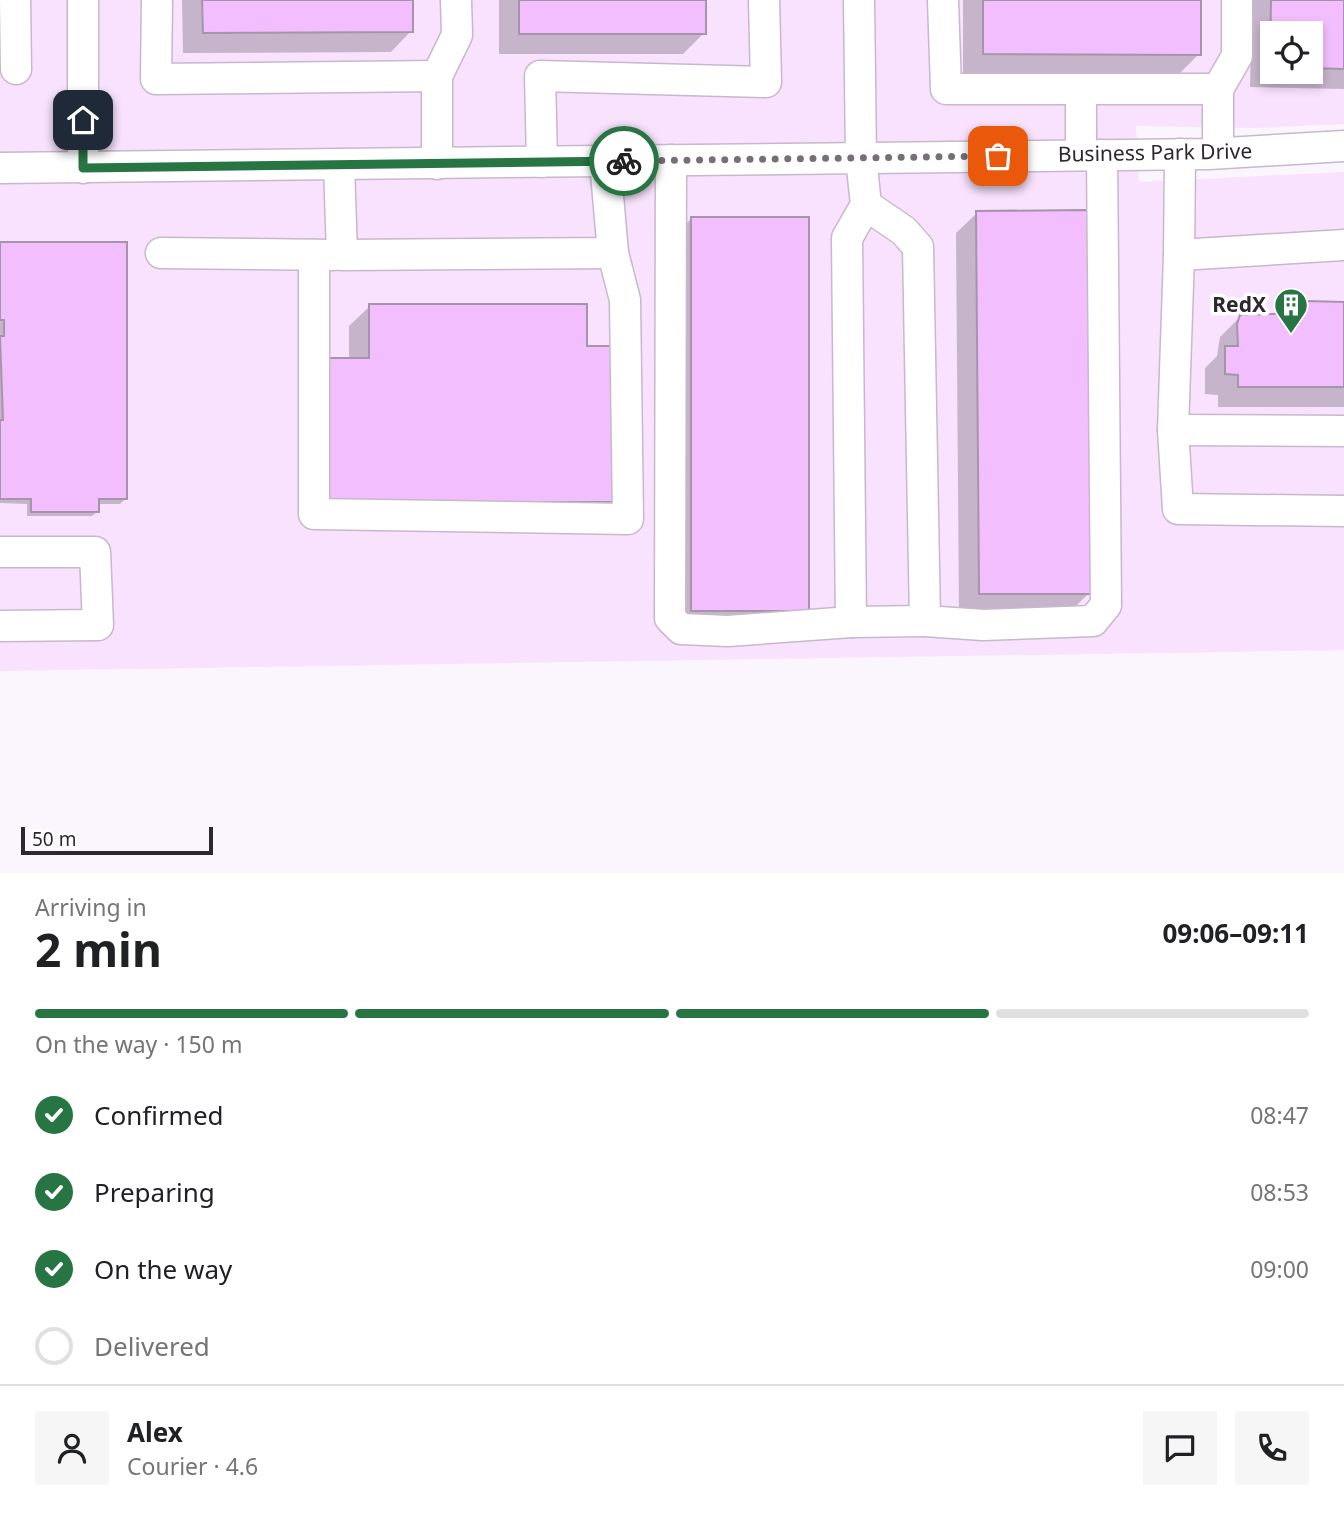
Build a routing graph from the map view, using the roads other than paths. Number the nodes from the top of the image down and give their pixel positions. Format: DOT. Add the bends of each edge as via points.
graph roads {
  1 [pos="15,0"];
  2 [pos="83,0"];
  3 [pos="157,0"];
  4 [pos="456,0"];
  5 [pos="764,0"];
  6 [pos="859,0"];
  7 [pos="943,0"];
  8 [pos="1237,0"];
  9 [pos="16,69"];
  10 [pos="437,76"];
  11 [pos="1081,89"];
  12 [pos="1218,89"];
  13 [pos="1344,146"];
  14 [pos="1218,153"];
  15 [pos="1180,154"];
  16 [pos="1092,155"];
  17 [pos="861,158"];
  18 [pos="671,160"];
  19 [pos="605,161"];
  20 [pos="542,162"];
  21 [pos="437,163"];
  22 [pos="339,165"];
  23 [pos="0,168"];
  24 [pos="83,168"];
  25 [pos="866,205"];
  26 [pos="1344,245"];
  27 [pos="161,253"];
  28 [pos="613,253"];
  29 [pos="328,255"];
  30 [pos="1179,255"];
  31 [pos="1173,430"];
  32 [pos="1344,431"];
  33 [pos="1344,511"];
  34 [pos="0,552"];
  35 [pos="925,621"];
  36 [pos="851,622"];
  37 [pos="0,626"];
  1 -- 9 [label="street"];
  2 -- 24 [label="street"];
  3 -- 10 [label="street" via="156,79"];
  4 -- 10 [label="street" via="457,35"];
  5 -- 20 [label="street" via="766,82 540,76"];
  6 -- 17 [label="street"];
  7 -- 11 [label="street" via="946,89"];
  8 -- 12 [label="street" via="1237,56"];
  10 -- 21 [label="street"];
  11 -- 12 [label="street"];
  11 -- 16 [label="street"];
  12 -- 14 [label="street"];
  13 -- 14 [label="street, Business Park Drive"];
  14 -- 15 [label="street, Business Park Drive"];
  15 -- 16 [label="street, Business Park Drive"];
  15 -- 30 [label="street"];
  16 -- 17 [label="street, Business Park Drive"];
  16 -- 35 [label="street" via="1106,605 1093,621 983,625"];
  17 -- 18 [label="street, Business Park Drive"];
  17 -- 25 [label="street"];
  18 -- 19 [label="street, Business Park Drive"];
  18 -- 36 [label="street" via="670,618 681,629 728,631"];
  19 -- 20 [label="street, Business Park Drive"];
  19 -- 28 [label="street"];
  20 -- 21 [label="street, Business Park Drive"];
  21 -- 22 [label="street, Business Park Drive"];
  22 -- 24 [label="street, Business Park Drive"];
  22 -- 29 [label="street"];
  23 -- 24 [label="street, Business Park Drive"];
  25 -- 35 [label="street" via="904,231 918,247"];
  25 -- 36 [label="street" via="847,238"];
  26 -- 30 [label="street"];
  27 -- 29 [label="street"];
  28 -- 29 [label="street"];
  28 -- 29 [label="street" via="625,300 628,519 314,514"];
  30 -- 31 [label="street"];
  31 -- 32 [label="street"];
  31 -- 33 [label="street" via="1178,509"];
  34 -- 37 [label="street" via="95,552 98,625"];
  35 -- 36 [label="street"];
}
